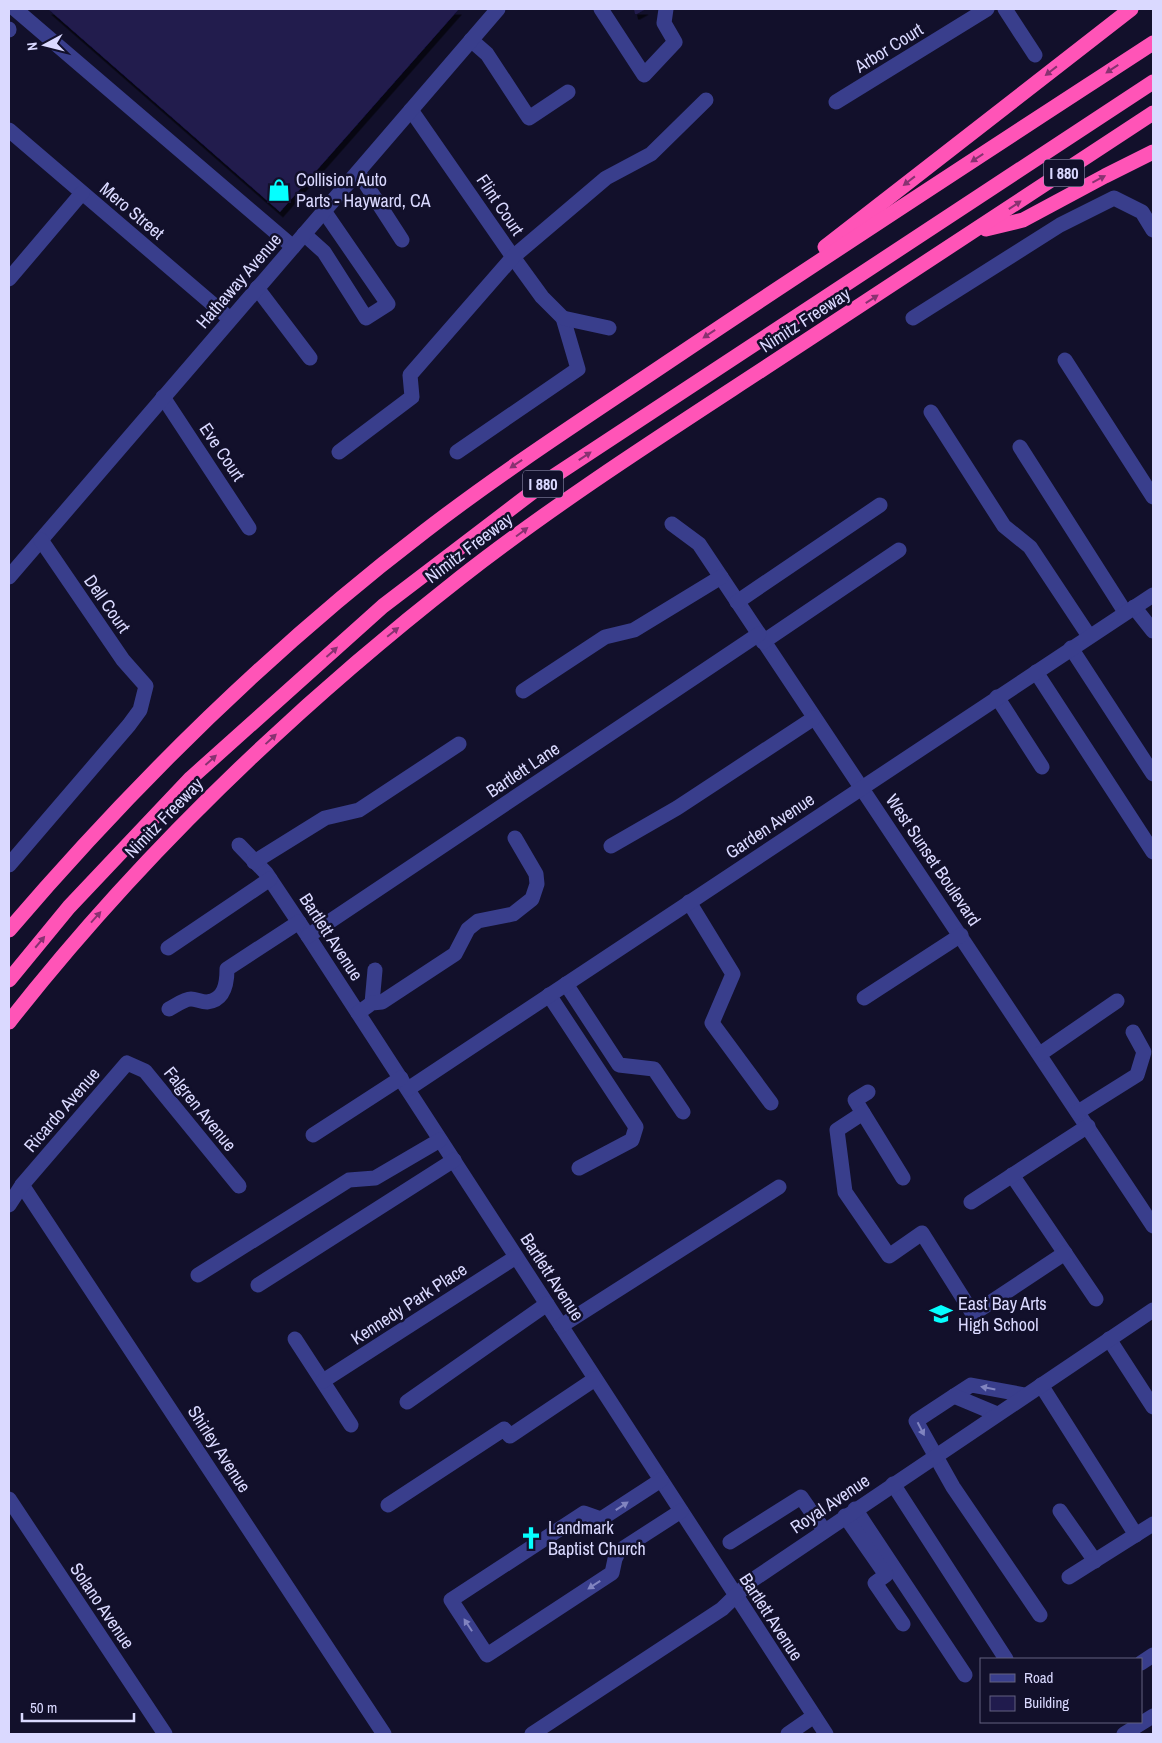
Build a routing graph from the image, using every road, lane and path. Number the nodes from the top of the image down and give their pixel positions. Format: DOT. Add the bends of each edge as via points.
graph roads {
  1 [pos="15,9"];
  2 [pos="498,9"];
  3 [pos="601,9"];
  4 [pos="987,9"];
  5 [pos="1005,9"];
  6 [pos="1131,9"];
  7 [pos="665,16"];
  8 [pos="471,40"];
  9 [pos="1153,43"];
  10 [pos="1035,55"];
  11 [pos="1153,82"];
  12 [pos="568,92"];
  13 [pos="706,100"];
  14 [pos="836,102"];
  15 [pos="412,110"];
  16 [pos="1153,113"];
  17 [pos="9,130"];
  18 [pos="1153,152"];
  19 [pos="358,172"];
  20 [pos="82,193"];
  21 [pos="324,210"];
  22 [pos="1153,230"];
  23 [pos="974,232"];
  24 [pos="304,234"];
  25 [pos="402,240"];
  26 [pos="293,247"];
  27 [pos="513,257"];
  28 [pos="9,278"];
  29 [pos="257,288"];
  30 [pos="738,315"];
  31 [pos="563,318"];
  32 [pos="913,318"];
  33 [pos="230,319"];
  34 [pos="609,328"];
  35 [pos="310,358"];
  36 [pos="1065,360"];
  37 [pos="163,397"];
  38 [pos="931,412"];
  39 [pos="1020,447"];
  40 [pos="339,452"];
  41 [pos="457,452"];
  42 [pos="1153,497"];
  43 [pos="880,505"];
  44 [pos="672,524"];
  45 [pos="250,528"];
  46 [pos="41,540"];
  47 [pos="899,550"];
  48 [pos="721,577"];
  49 [pos="9,578"];
  50 [pos="1153,595"];
  51 [pos="737,602"];
  52 [pos="1129,610"];
  53 [pos="1153,631"];
  54 [pos="1089,636"];
  55 [pos="761,638"];
  56 [pos="1071,648"];
  57 [pos="1036,672"];
  58 [pos="523,691"];
  59 [pos="997,697"];
  60 [pos="814,718"];
  61 [pos="459,744"];
  62 [pos="1042,767"];
  63 [pos="1153,774"];
  64 [pos="860,788"];
  65 [pos="515,838"];
  66 [pos="239,845"];
  67 [pos="611,846"];
  68 [pos="1153,852"];
  69 [pos="254,862"];
  70 [pos="9,865"];
  71 [pos="270,879"];
  72 [pos="689,902"];
  73 [pos="299,922"];
  74 [pos="9,930"];
  75 [pos="961,935"];
  76 [pos="308,936"];
  77 [pos="168,948"];
  78 [pos="375,970"];
  79 [pos="9,980"];
  80 [pos="566,984"];
  81 [pos="549,995"];
  82 [pos="864,998"];
  83 [pos="1117,1001"];
  84 [pos="372,1003"];
  85 [pos="169,1009"];
  86 [pos="358,1013"];
  87 [pos="9,1022"];
  88 [pos="1133,1032"];
  89 [pos="1040,1054"];
  90 [pos="127,1063"];
  91 [pos="404,1084"];
  92 [pos="868,1092"];
  93 [pos="771,1103"];
  94 [pos="684,1112"];
  95 [pos="1078,1112"];
  96 [pos="863,1113"];
  97 [pos="1088,1126"];
  98 [pos="313,1135"];
  99 [pos="440,1140"];
  100 [pos="454,1160"];
  101 [pos="579,1168"];
  102 [pos="1012,1175"];
  103 [pos="903,1178"];
  104 [pos="22,1185"];
  105 [pos="239,1186"];
  106 [pos="779,1187"];
  107 [pos="971,1202"];
  108 [pos="9,1205"];
  109 [pos="1153,1226"];
  110 [pos="1065,1253"];
  111 [pos="516,1257"];
  112 [pos="198,1275"];
  113 [pos="258,1285"];
  114 [pos="1096,1299"];
  115 [pos="547,1304"];
  116 [pos="1153,1310"];
  117 [pos="561,1326"];
  118 [pos="295,1339"];
  119 [pos="1109,1339"];
  120 [pos="595,1379"];
  121 [pos="322,1382"];
  122 [pos="1041,1385"];
  123 [pos="1026,1395"];
  124 [pos="954,1396"];
  125 [pos="407,1402"];
  126 [pos="1153,1407"];
  127 [pos="997,1414"];
  128 [pos="351,1425"];
  129 [pos="934,1457"];
  130 [pos="661,1480"];
  131 [pos="892,1484"];
  132 [pos="9,1498"];
  133 [pos="388,1505"];
  134 [pos="681,1511"];
  135 [pos="1060,1511"];
  136 [pos="850,1513"];
  137 [pos="1153,1524"];
  138 [pos="824,1530"];
  139 [pos="1136,1535"];
  140 [pos="730,1542"];
  141 [pos="1095,1561"];
  142 [pos="1069,1577"];
  143 [pos="736,1596"];
  144 [pos="1040,1615"];
  145 [pos="903,1624"];
  146 [pos="1153,1655"];
  147 [pos="1005,1658"];
  148 [pos="1142,1662"];
  149 [pos="965,1675"];
  150 [pos="814,1716"];
  151 [pos="1153,1716"];
  152 [pos="1142,1723"];
  153 [pos="1142,1723"];
  154 [pos="165,1734"];
  155 [pos="384,1734"];
  156 [pos="532,1734"];
  157 [pos="788,1734"];
  158 [pos="826,1734"];
  159 [pos="1124,1734"];
  1 -- 26 [label="street"];
  2 -- 8 [label="street, Hathaway Avenue"];
  3 -- 7 [label="street" via="644,75 675,42"];
  4 -- 14 [label="street, Arbor Court"];
  5 -- 10 [label="street"];
  6 -- 30 [label="highway, one-way"];
  8 -- 12 [label="street" via="487,54 530,118"];
  8 -- 15 [label="street, Hathaway Avenue"];
  9 -- 30 [label="highway, I 880, one-way"];
  79 -- 11 [label="highway, I 880, one-way" via="69,906 191,778 383,606 551,478"];
  13 -- 27 [label="street" via="651,154 606,178"];
  15 -- 19 [label="street, Hathaway Avenue"];
  15 -- 27 [label="street, Flint Court"];
  23 -- 16 [label="highway, Nimitz Freeway / I 880, one-way"];
  17 -- 20 [label="street, Mero Street"];
  23 -- 18 [label="highway, one-way" via="1023,220"];
  19 -- 21 [label="street, Hathaway Avenue"];
  19 -- 25 [label="street"];
  20 -- 28 [label="street"];
  20 -- 33 [label="street, Mero Street"];
  21 -- 24 [label="street, Hathaway Avenue"];
  21 -- 24 [label="street" via="388,304 366,318 324,252"];
  22 -- 32 [label="street" via="1142,212 1114,198 1060,225"];
  87 -- 23 [label="highway, Nimitz Freeway / I 880, one-way" via="92,921 160,847 229,777 376,645 538,520 625,459"];
  24 -- 26 [label="street, Hathaway Avenue"];
  26 -- 29 [label="street, Hathaway Avenue"];
  27 -- 31 [label="street, Flint Court" via="542,297"];
  27 -- 40 [label="street" via="410,375 412,397"];
  29 -- 33 [label="street, Hathaway Avenue"];
  29 -- 35 [label="street"];
  30 -- 74 [label="highway, I 880, one-way" via="504,473 341,598 193,733 117,809"];
  31 -- 34 [label="street"];
  31 -- 41 [label="street" via="578,369"];
  33 -- 37 [label="street, Hathaway Avenue"];
  36 -- 42 [label="street"];
  37 -- 45 [label="street, Eve Court"];
  37 -- 46 [label="street, Hathaway Avenue"];
  38 -- 54 [label="street" via="1004,526 1030,547"];
  39 -- 52 [label="street"];
  43 -- 51 [label="street"];
  44 -- 48 [label="street, West Sunset Boulevard" via="699,544"];
  46 -- 49 [label="street, Hathaway Avenue"];
  46 -- 70 [label="street, Dell Court" via="123,660 146,686 140,710 129,725"];
  47 -- 55 [label="street, Bartlett Lane"];
  48 -- 51 [label="street, West Sunset Boulevard"];
  48 -- 58 [label="street" via="634,630 604,637"];
  50 -- 52 [label="street, Garden Avenue"];
  51 -- 55 [label="street, West Sunset Boulevard"];
  52 -- 53 [label="street"];
  52 -- 54 [label="street, Garden Avenue"];
  54 -- 56 [label="street, Garden Avenue"];
  55 -- 60 [label="street, West Sunset Boulevard"];
  55 -- 76 [label="street, Bartlett Lane"];
  56 -- 57 [label="street, Garden Avenue"];
  56 -- 63 [label="street"];
  57 -- 59 [label="street, Garden Avenue"];
  57 -- 68 [label="street"];
  59 -- 62 [label="street"];
  59 -- 64 [label="street, Garden Avenue"];
  60 -- 64 [label="street, West Sunset Boulevard"];
  60 -- 67 [label="street" via="677,808"];
  61 -- 69 [label="street" via="359,810 325,818"];
  64 -- 72 [label="street, Garden Avenue"];
  64 -- 75 [label="street, West Sunset Boulevard"];
  65 -- 84 [label="street" via="536,874 537,884 532,899 513,914 478,921 468,929 456,954 382,1002"];
  66 -- 69 [label="street, Bartlett Avenue"];
  69 -- 71 [label="street, Bartlett Avenue"];
  71 -- 73 [label="street, Bartlett Avenue"];
  71 -- 77 [label="street"];
  72 -- 80 [label="street, Garden Avenue"];
  72 -- 93 [label="street" via="733,974 712,1022"];
  73 -- 76 [label="street, Bartlett Avenue"];
  73 -- 85 [label="street" via="226,969 227,984 224,992 216,998 207,1002 190,998"];
  75 -- 82 [label="street"];
  75 -- 89 [label="street, West Sunset Boulevard"];
  76 -- 86 [label="street, Bartlett Avenue"];
  78 -- 84 [label="street"];
  80 -- 81 [label="street, Garden Avenue"];
  80 -- 94 [label="street" via="619,1065 654,1069"];
  81 -- 91 [label="street, Garden Avenue"];
  81 -- 101 [label="street" via="636,1127 632,1140"];
  83 -- 89 [label="street"];
  84 -- 86 [label="street"];
  86 -- 91 [label="street, Bartlett Avenue"];
  88 -- 95 [label="street" via="1144,1052 1137,1075"];
  89 -- 95 [label="street, West Sunset Boulevard"];
  90 -- 104 [label="street, Ricardo Avenue"];
  90 -- 105 [label="street, Falgren Avenue" via="145,1071"];
  91 -- 98 [label="street, Garden Avenue"];
  91 -- 99 [label="street, Bartlett Avenue"];
  92 -- 96 [label="street" via="855,1100"];
  95 -- 97 [label="street, West Sunset Boulevard"];
  96 -- 103 [label="street"];
  96 -- 110 [label="street" via="837,1130 845,1192 889,1256 922,1233 973,1314"];
  97 -- 102 [label="street"];
  97 -- 109 [label="street, West Sunset Boulevard"];
  99 -- 100 [label="street, Bartlett Avenue"];
  99 -- 112 [label="street" via="375,1178 349,1180"];
  100 -- 111 [label="street, Bartlett Avenue"];
  100 -- 113 [label="street"];
  102 -- 107 [label="street"];
  102 -- 110 [label="street"];
  104 -- 108 [label="street, Ricardo Avenue"];
  104 -- 155 [label="street, Shirley Avenue"];
  106 -- 117 [label="street"];
  110 -- 114 [label="street"];
  111 -- 115 [label="street, Bartlett Avenue"];
  111 -- 121 [label="street, Kennedy Park Place"];
  115 -- 117 [label="street, Bartlett Avenue"];
  115 -- 125 [label="street"];
  116 -- 119 [label="street, Royal Avenue"];
  117 -- 120 [label="street, Bartlett Avenue"];
  118 -- 121 [label="street"];
  119 -- 122 [label="street, Royal Avenue"];
  119 -- 126 [label="street"];
  120 -- 130 [label="street, Bartlett Avenue"];
  120 -- 133 [label="street" via="510,1436 504,1429"];
  121 -- 128 [label="street"];
  122 -- 123 [label="street, Royal Avenue"];
  122 -- 139 [label="street"];
  123 -- 124 [label="street, one-way" via="971,1385"];
  123 -- 127 [label="street, Royal Avenue"];
  124 -- 127 [label="street"];
  124 -- 129 [label="street, one-way" via="916,1420"];
  127 -- 129 [label="street, Royal Avenue"];
  129 -- 131 [label="street, Royal Avenue"];
  129 -- 144 [label="street"];
  130 -- 134 [label="street, Bartlett Avenue"];
  134 -- 130 [label="street, one-way" via="619,1551 612,1573 487,1655 452,1600 584,1513 601,1519"];
  131 -- 136 [label="street, Royal Avenue"];
  131 -- 147 [label="street"];
  132 -- 154 [label="street, Solano Avenue"];
  134 -- 143 [label="street, Bartlett Avenue"];
  135 -- 141 [label="street"];
  136 -- 138 [label="street, Royal Avenue"];
  136 -- 145 [label="street" via="886,1575 875,1583"];
  136 -- 149 [label="street"];
  137 -- 139 [label="street"];
  138 -- 140 [label="street" via="802,1497"];
  138 -- 143 [label="street, Royal Avenue" via="751,1581"];
  139 -- 141 [label="street"];
  141 -- 142 [label="street"];
  143 -- 150 [label="street, Bartlett Avenue"];
  143 -- 156 [label="street, Royal Avenue" via="722,1609"];
  146 -- 148 [label="street"];
  150 -- 157 [label="street"];
  150 -- 158 [label="street, Bartlett Avenue"];
  151 -- 153 [label="street"];
  152 -- 159 [label="street"];
}
